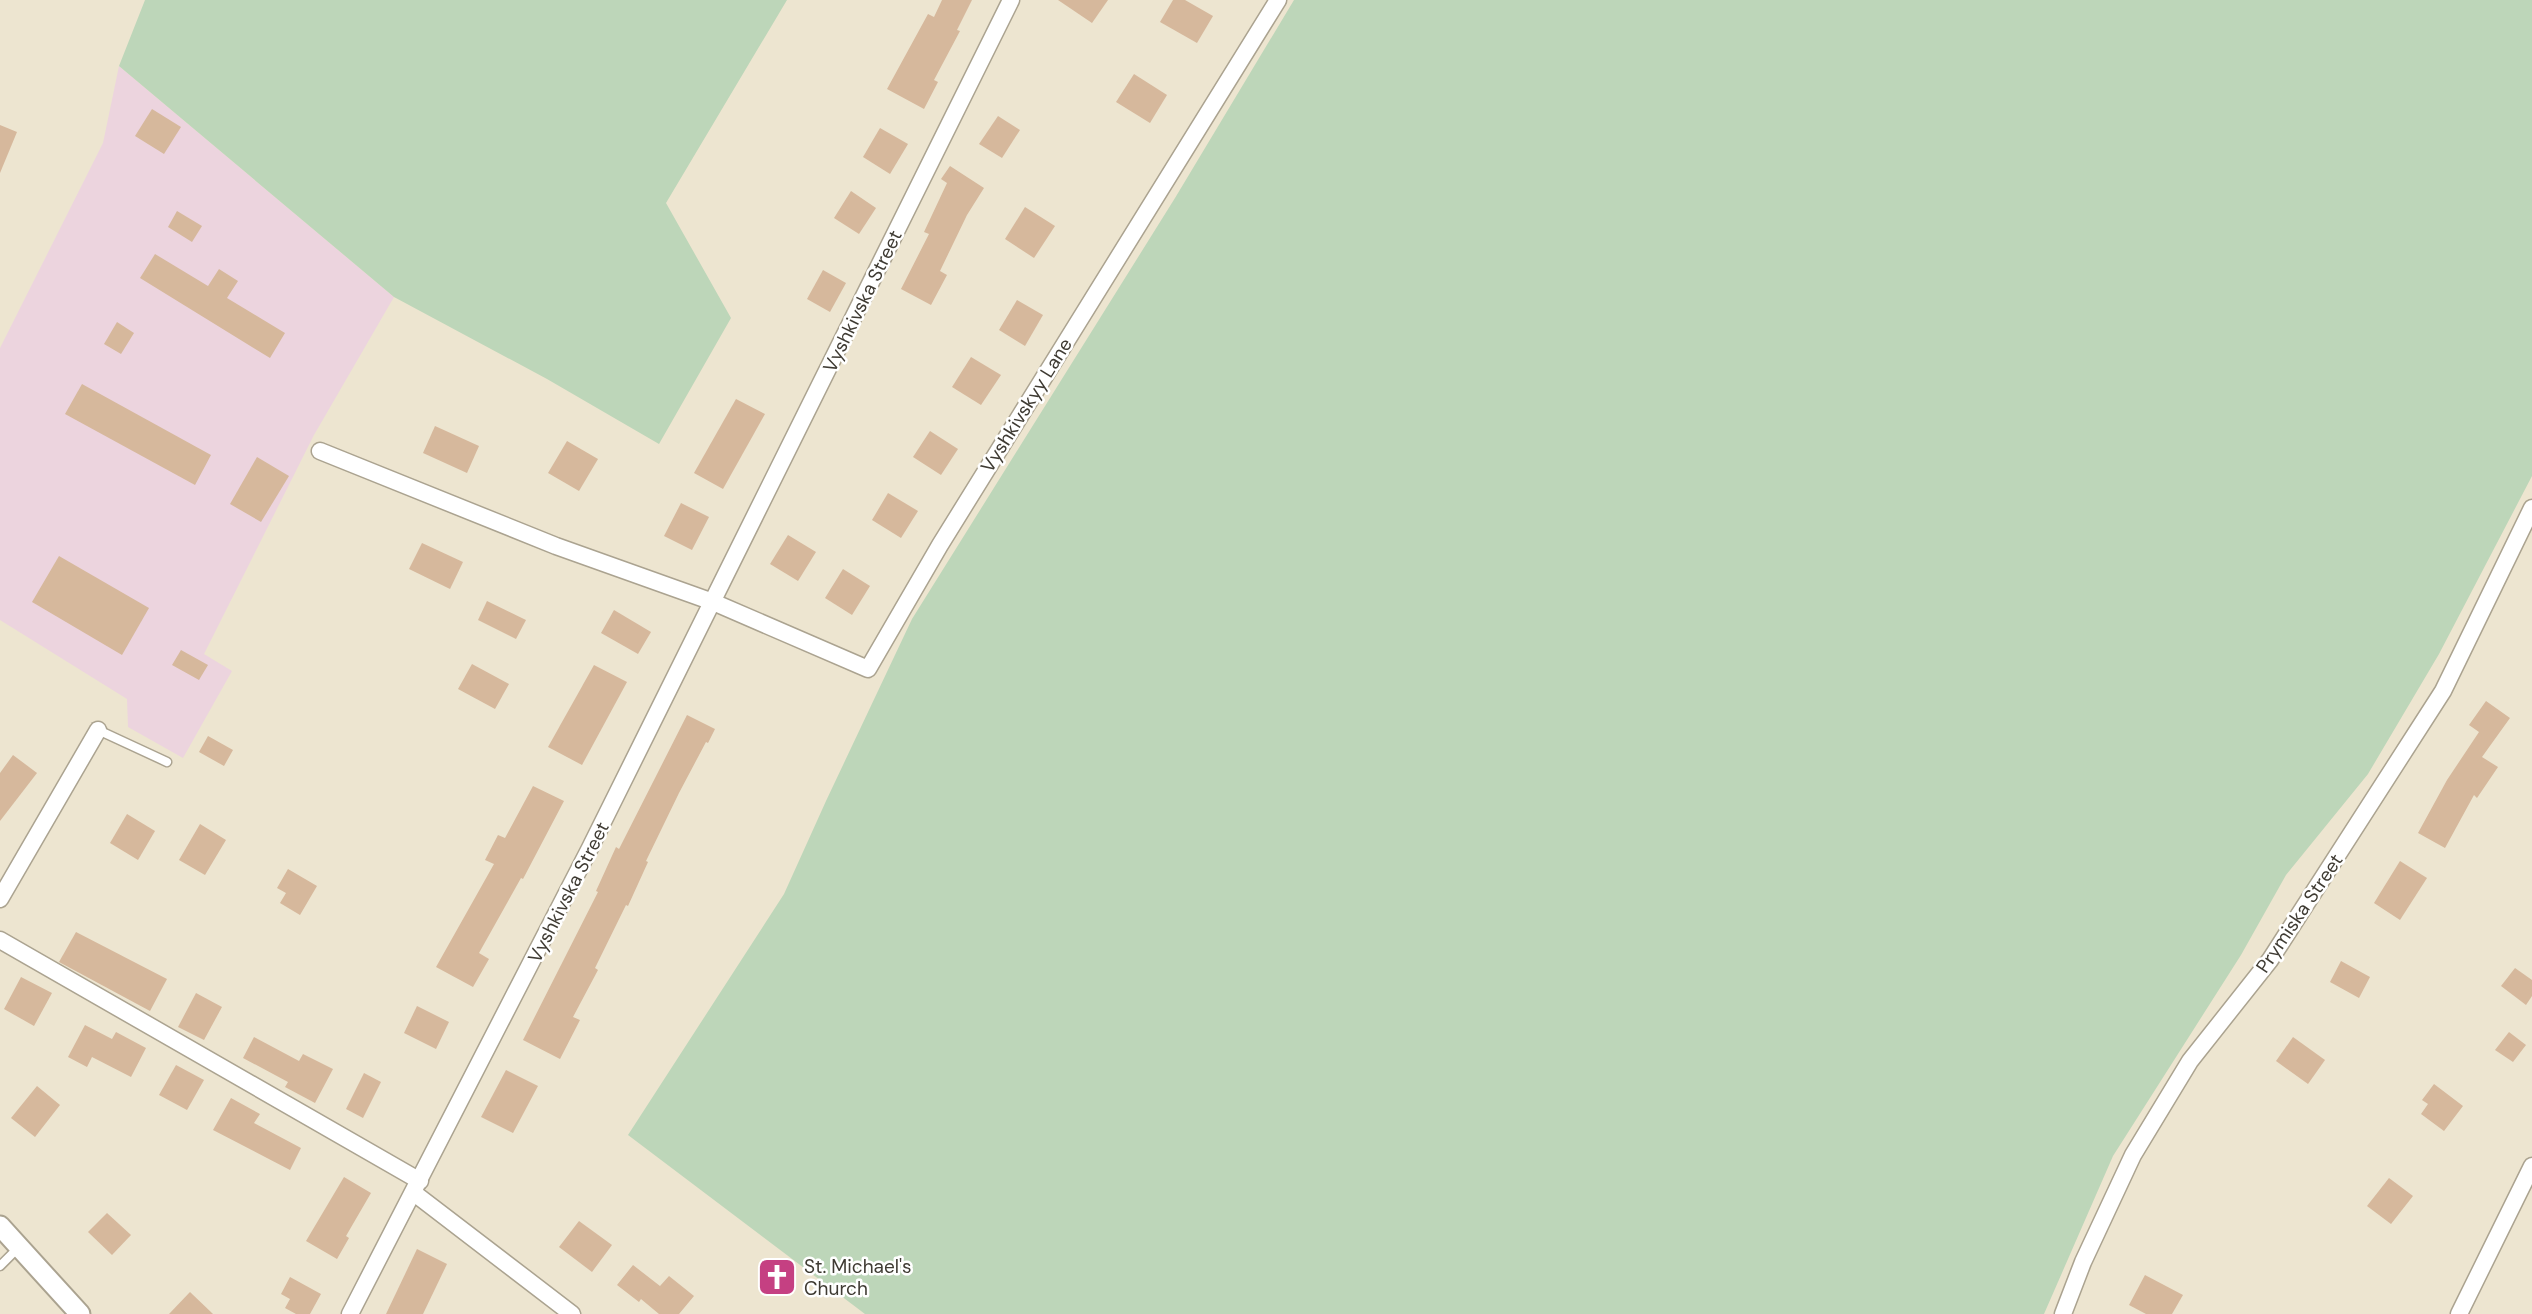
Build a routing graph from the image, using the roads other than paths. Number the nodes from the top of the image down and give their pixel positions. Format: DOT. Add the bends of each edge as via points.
graph roads {
  1 [pos="1011,0"];
  2 [pos="1278,0"];
  3 [pos="320,451"];
  4 [pos="2532,510"];
  5 [pos="713,602"];
  6 [pos="98,730"];
  7 [pos="167,762"];
  8 [pos="0,899"];
  9 [pos="0,940"];
  10 [pos="2532,1166"];
  11 [pos="417,1187"];
  12 [pos="0,1226"];
  13 [pos="19,1247"];
  14 [pos="0,1266"];
  15 [pos="80,1314"];
  16 [pos="350,1314"];
  17 [pos="572,1314"];
  18 [pos="2063,1314"];
  19 [pos="2459,1314"];
  1 -- 5 [label="street, Vyshkivska Street"];
  2 -- 5 [label="street, Vyshkivskyy Lane" via="868,669"];
  3 -- 5 [label="street" via="556,546"];
  4 -- 18 [label="street, Prymiska Street" via="2443,691 2270,960 2190,1061 2133,1155"];
  5 -- 11 [label="street, Vyshkivska Street"];
  6 -- 7 [label="lane"];
  6 -- 8 [label="street"];
  9 -- 11 [label="street"];
  10 -- 19 [label="street"];
  11 -- 16 [label="street, Vyshkivska Street"];
  11 -- 17 [label="street"];
  12 -- 13 [label="street"];
  13 -- 14 [label="lane"];
  13 -- 15 [label="street"];
}
